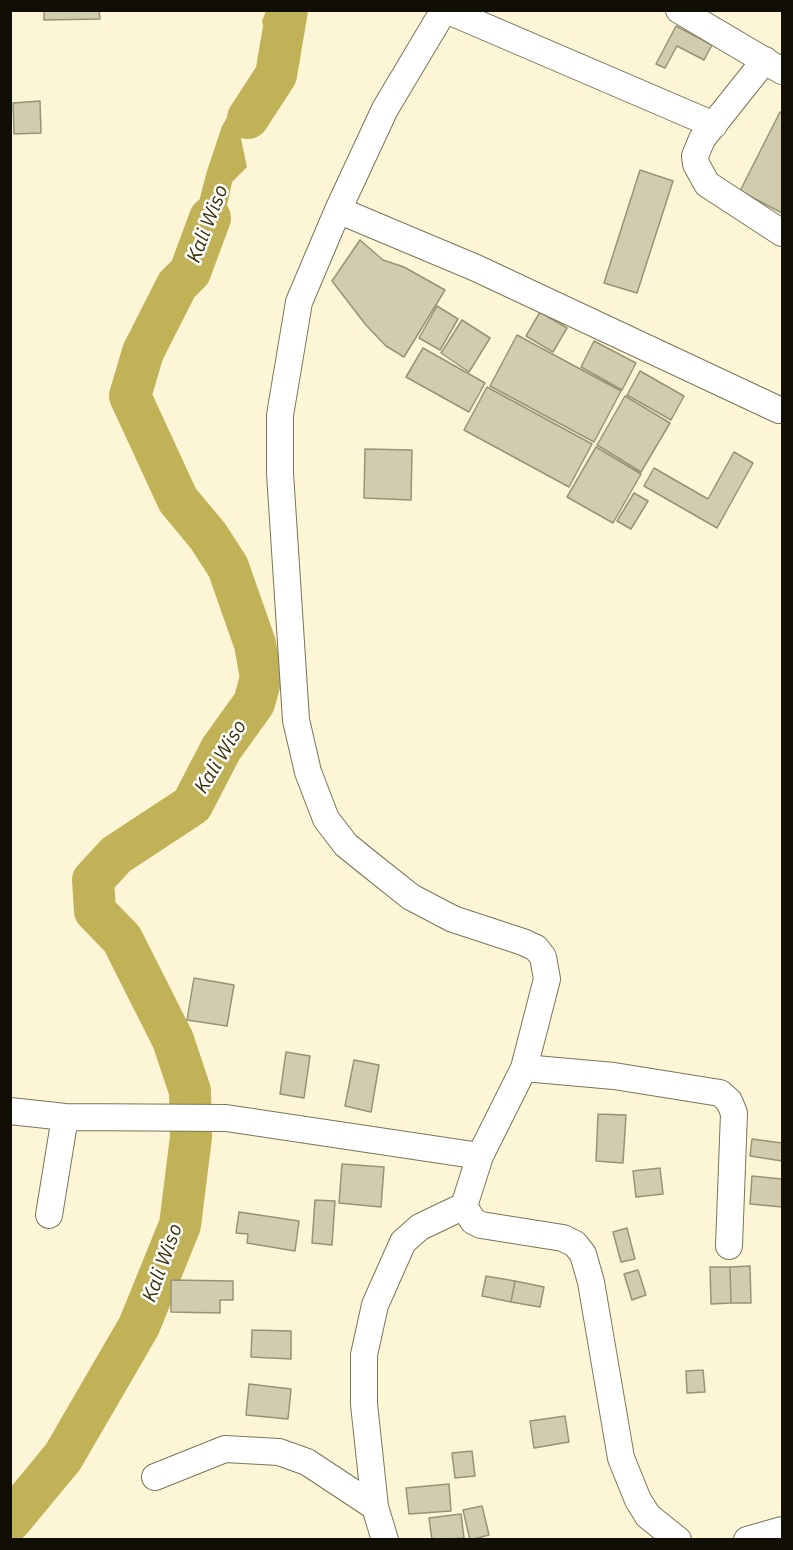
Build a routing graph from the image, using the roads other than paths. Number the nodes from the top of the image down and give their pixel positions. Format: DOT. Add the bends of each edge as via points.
graph roads {
  1 [pos="445,10"];
  2 [pos="679,10"];
  3 [pos="774,66"];
  4 [pos="714,125"];
  5 [pos="338,210"];
  6 [pos="783,233"];
  7 [pos="779,410"];
  8 [pos="524,1068"];
  9 [pos="10,1111"];
  10 [pos="65,1117"];
  11 [pos="480,1156"];
  12 [pos="464,1206"];
  13 [pos="49,1215"];
  14 [pos="729,1246"];
  15 [pos="155,1477"];
  16 [pos="375,1508"];
  17 [pos="783,1530"];
  18 [pos="385,1539"];
  19 [pos="678,1539"];
  20 [pos="747,1539"];
  1 -- 4 [label="street"];
  1 -- 5 [label="street" via="385,108"];
  2 -- 3 [label="street"];
  3 -- 4 [label="street"];
  4 -- 6 [label="street" via="697,148 698,171 707,184"];
  5 -- 7 [label="street" via="487,273"];
  5 -- 8 [label="street" via="299,302 280,416 296,720 308,772 326,819 346,845 411,897 453,919 523,942 543,957 547,980"];
  8 -- 11 [label="street"];
  8 -- 14 [label="street" via="614,1076 720,1094 729,1101 734,1113"];
  9 -- 10 [label="street"];
  10 -- 11 [label="street" via="226,1118"];
  10 -- 13 [label="street"];
  11 -- 12 [label="street"];
  12 -- 16 [label="street" via="420,1227 404,1242 375,1305 364,1365"];
  12 -- 19 [label="street" via="473,1221 481,1225 563,1238 583,1254 621,1458 648,1516"];
  15 -- 16 [label="street" via="225,1449 279,1452 307,1462"];
  16 -- 18 [label="street"];
  17 -- 20 [label="street"];
}
